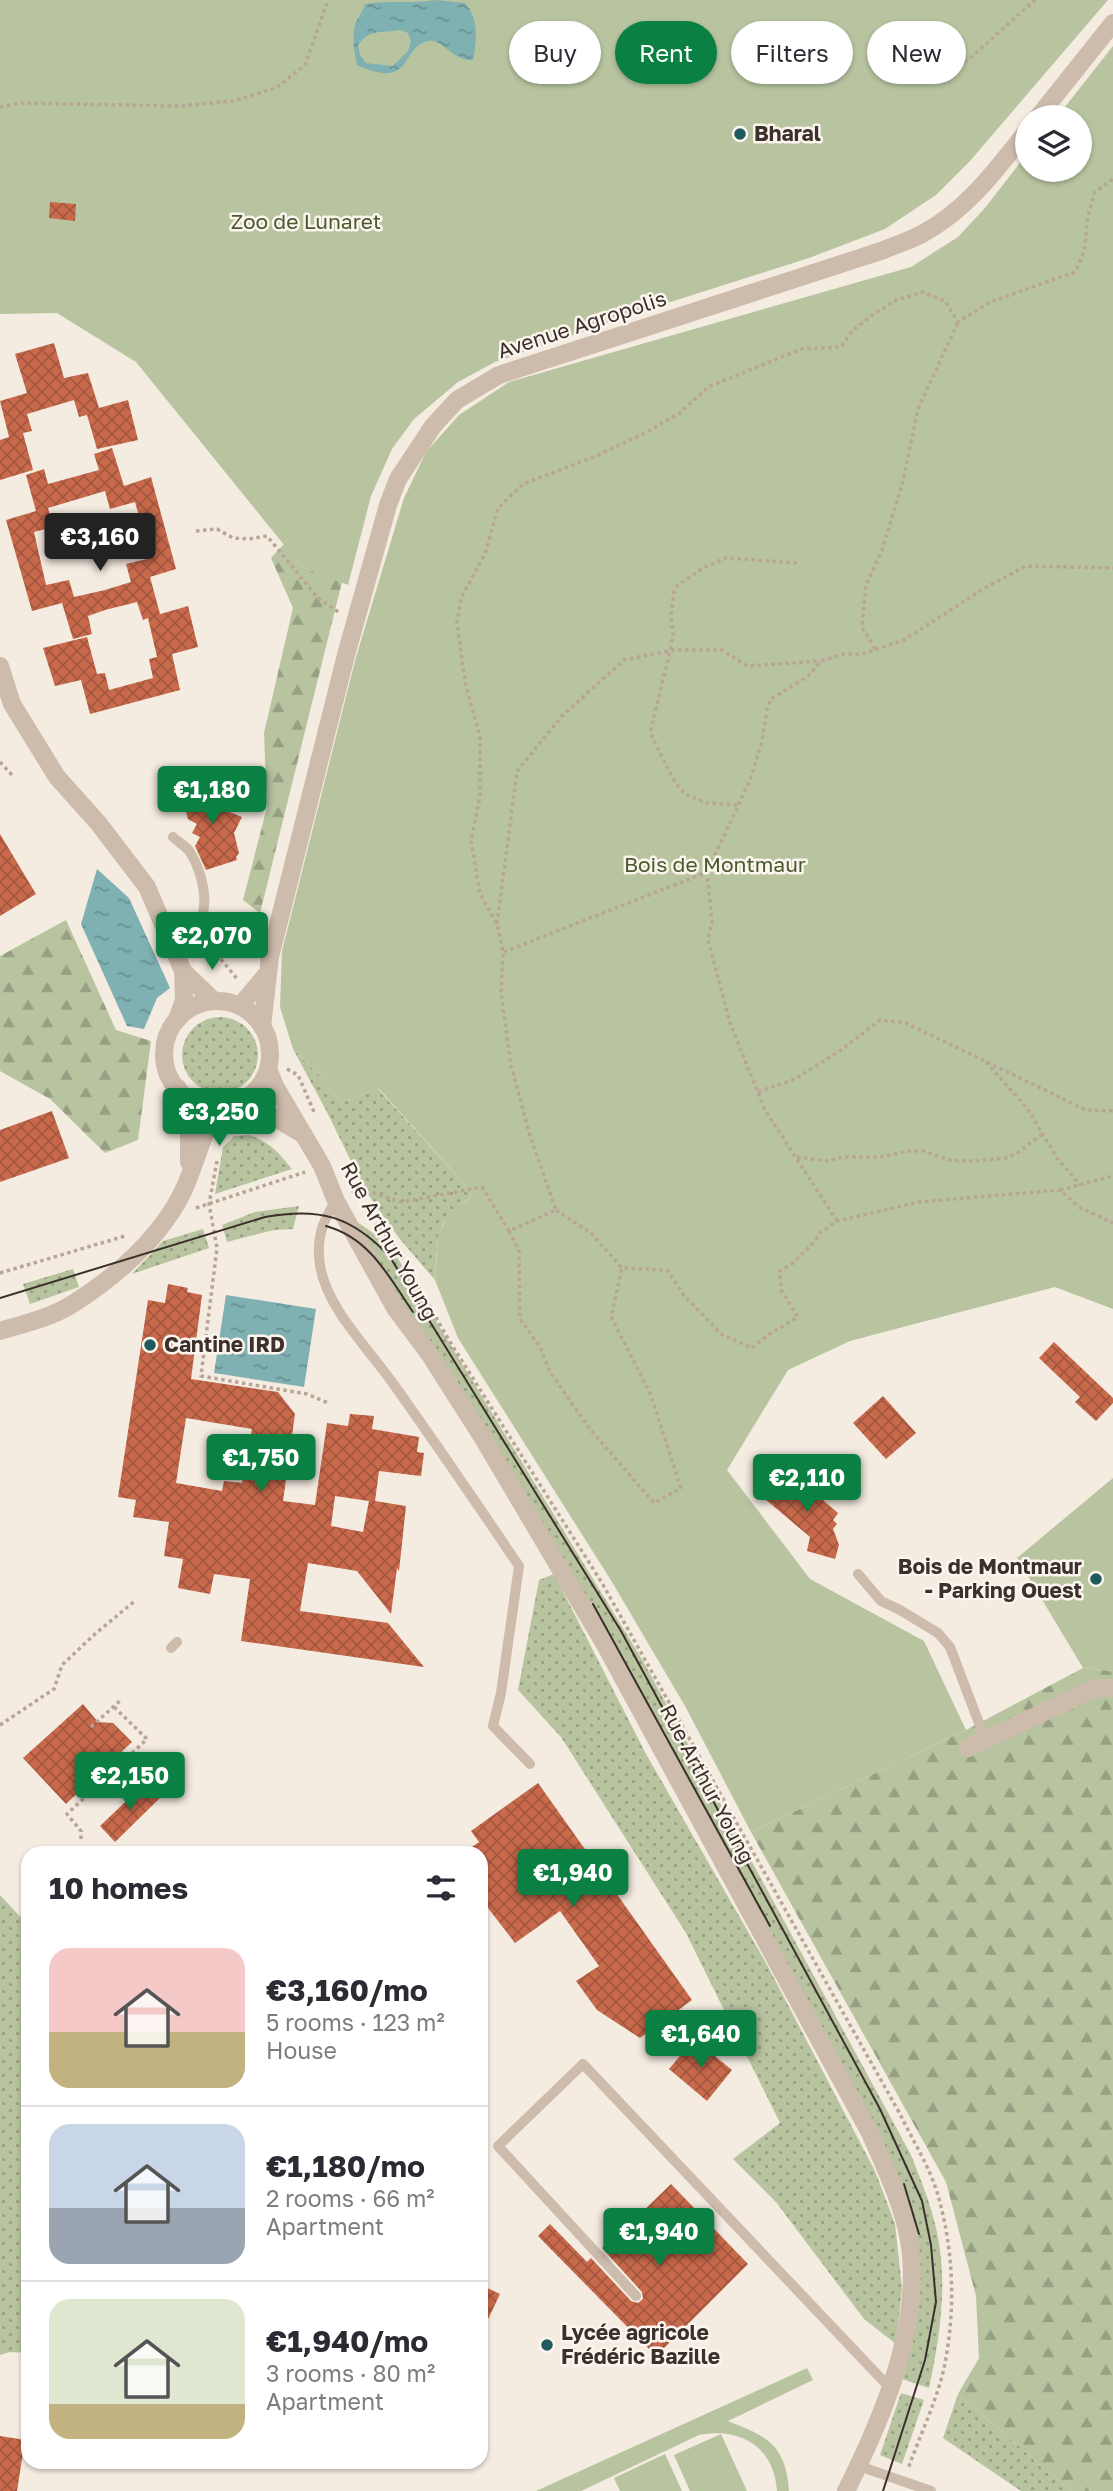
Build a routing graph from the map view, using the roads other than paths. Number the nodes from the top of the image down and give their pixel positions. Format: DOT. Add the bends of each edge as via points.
graph roads {
  1 [pos="1113,23"];
  2 [pos="1048,105"];
  3 [pos="1015,147"];
  4 [pos="0,666"];
  5 [pos="173,837"];
  6 [pos="173,949"];
  7 [pos="183,971"];
  8 [pos="268,972"];
  9 [pos="214,1001"];
  10 [pos="240,1006"];
  11 [pos="177,1020"];
  12 [pos="262,1027"];
  13 [pos="268,1069"];
  14 [pos="177,1087"];
  15 [pos="244,1099"];
  16 [pos="219,1108"];
  17 [pos="306,1136"];
  18 [pos="189,1171"];
  19 [pos="343,1198"];
  20 [pos="0,1331"];
  21 [pos="858,1574"];
  22 [pos="1113,1688"];
  23 [pos="985,1739"];
  24 [pos="968,1748"];
  25 [pos="530,1764"];
  26 [pos="636,2296"];
  27 [pos="889,2387"];
  28 [pos="859,2466"];
  29 [pos="846,2491"];
  30 [pos="931,2491"];
  1 -- 2 [label="street"];
  3 -- 8 [label="street, Avenue Agropolis" via="968,202 922,234 499,375 457,400 433,426 398,479 388,505"];
  4 -- 6 [label="street" via="12,704 57,777 147,887"];
  5 -- 6 [label="lane" via="188,849 199,874 205,926"];
  6 -- 7 [label="street"];
  7 -- 9 [label="street"];
  7 -- 11 [label="street" via="184,1000"];
  8 -- 10 [label="street, Avenue Agropolis"];
  8 -- 12 [label="street, Avenue Agropolis"];
  9 -- 10 [label="street"];
  9 -- 11 [label="street" via="197,1005"];
  10 -- 12 [label="street"];
  11 -- 14 [label="street" via="165,1053"];
  12 -- 13 [label="street" via="269,1047"];
  13 -- 15 [label="street" via="262,1083"];
  13 -- 17 [label="street, Rue Arthur Young"];
  14 -- 16 [label="street" via="198,1104"];
  14 -- 18 [label="street" via="190,1129"];
  15 -- 16 [label="street"];
  15 -- 17 [label="street"];
  16 -- 18 [label="street"];
  17 -- 19 [label="street, Rue Arthur Young"];
  18 -- 20 [label="street" via="167,1217 135,1256 69,1306"];
  19 -- 25 [label="lane" via="323,1220 319,1265 324,1282 336,1306 519,1566 493,1726"];
  19 -- 27 [label="street, Rue Arthur Young" via="395,1308 484,1440 604,1643 870,2133 904,2216 911,2254 906,2333"];
  21 -- 23 [label="lane" via="881,1601 937,1633 950,1647"];
  22 -- 23 [label="street" via="1095,1688"];
  23 -- 24 [label="street"];
  26 -- 27 [label="lane" via="498,2146 583,2064"];
  27 -- 28 [label="street, Rue Arthur Young"];
  28 -- 29 [label="street, Rue Arthur Young"];
  28 -- 30 [label="lane"];
}
